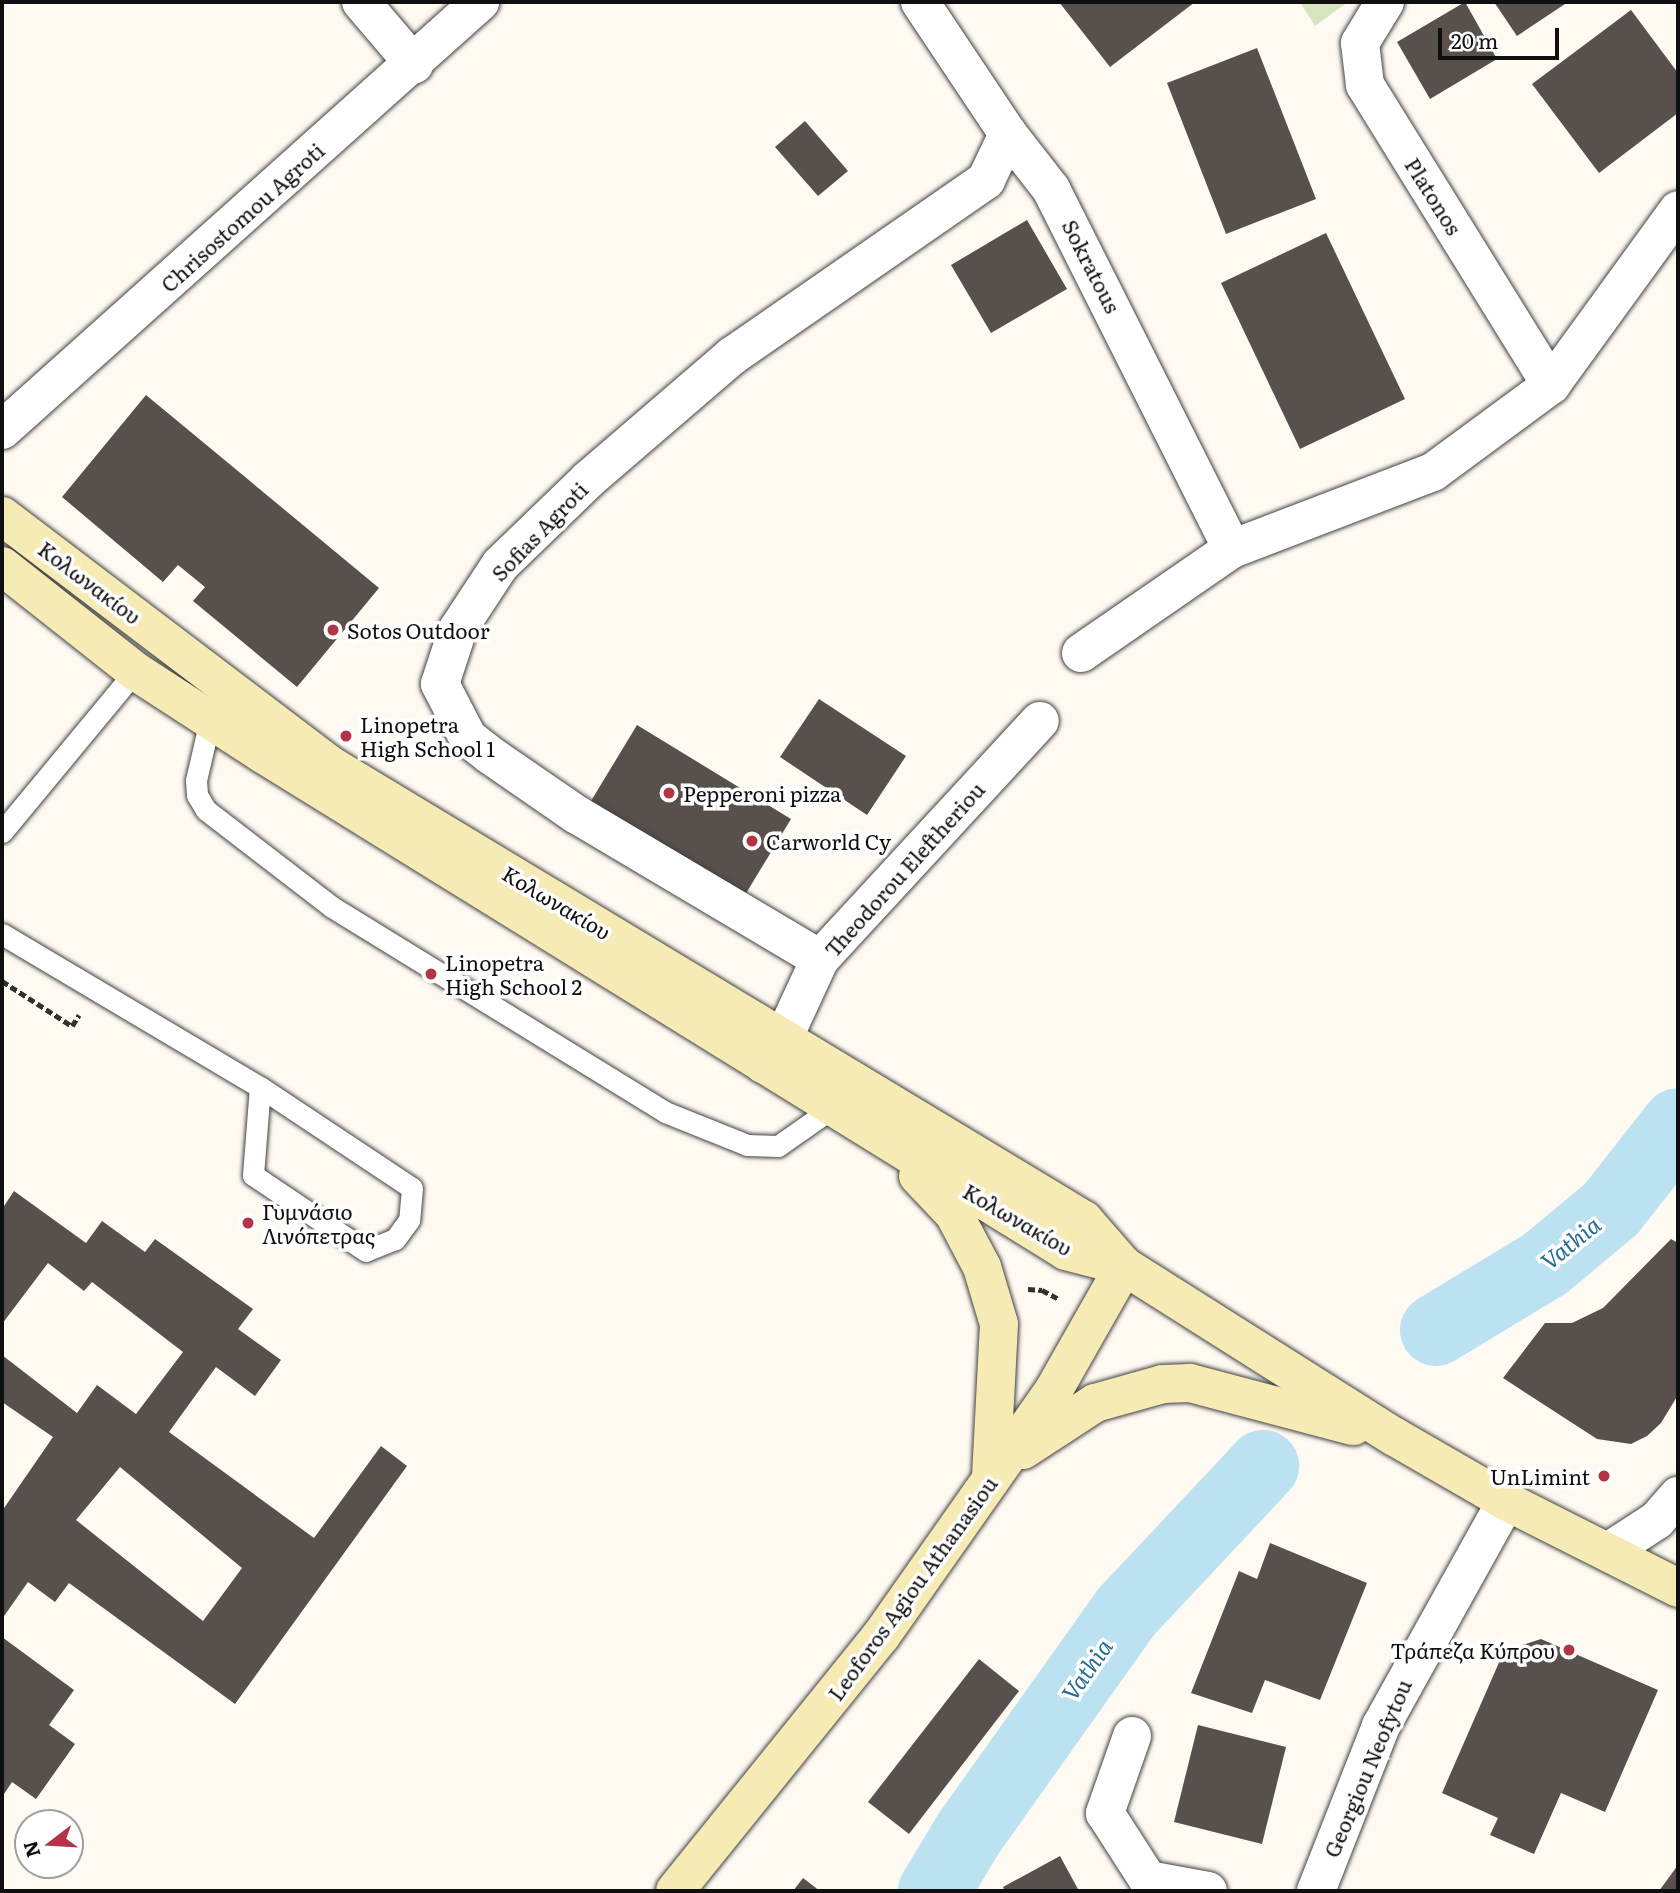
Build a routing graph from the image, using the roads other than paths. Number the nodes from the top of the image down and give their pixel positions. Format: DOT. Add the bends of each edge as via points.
graph roads {
  1 [pos="361,2"];
  2 [pos="480,2"];
  3 [pos="920,2"];
  4 [pos="1385,2"];
  5 [pos="414,64"];
  6 [pos="1008,134"];
  7 [pos="1678,210"];
  8 [pos="1551,385"];
  9 [pos="2,430"];
  10 [pos="2,516"];
  11 [pos="1232,549"];
  12 [pos="2,566"];
  13 [pos="1081,653"];
  14 [pos="135,671"];
  15 [pos="210,720"];
  16 [pos="1040,721"];
  17 [pos="2,832"];
  18 [pos="2,934"];
  19 [pos="820,959"];
  20 [pos="773,1051"];
  21 [pos="260,1087"];
  22 [pos="832,1108"];
  23 [pos="885,1140"];
  24 [pos="1124,1266"];
  25 [pos="1395,1437"];
  26 [pos="991,1479"];
  27 [pos="1678,1496"];
  28 [pos="1506,1501"];
  29 [pos="1611,1550"];
  30 [pos="1678,1588"];
  31 [pos="1132,1736"];
  32 [pos="675,1891"];
  33 [pos="1208,1891"];
  34 [pos="1316,1891"];
  1 -- 5 [label="street"];
  2 -- 5 [label="street, Chrisostomou Agroti"];
  3 -- 6 [label="street, Sokratous"];
  4 -- 8 [label="street, Platonos" via="1360,43 1365,85"];
  5 -- 9 [label="street, Chrisostomou Agroti"];
  6 -- 11 [label="street, Sokratous" via="1051,189 1097,273"];
  6 -- 19 [label="street, Sofias Agroti" via="986,180 732,356 590,479 500,565 458,629 440,684 468,738 490,755 577,815"];
  7 -- 8 [label="street"];
  8 -- 11 [label="street" via="1433,472"];
  10 -- 20 [label="main road, Κολωνακίου" via="330,765"];
  11 -- 13 [label="street"];
  12 -- 14 [label="main road, Κολωνακίου"];
  14 -- 15 [label="main road, Κολωνακίου"];
  14 -- 17 [label="lane"];
  15 -- 20 [label="main road, Κολωνακίου"];
  15 -- 22 [label="lane" via="197,780 197,795 206,810 332,907 676,1116 747,1145 778,1146"];
  16 -- 19 [label="street, Theodorou Eleftheriou"];
  18 -- 21 [label="lane"];
  19 -- 20 [label="street, Theodorou Eleftheriou"];
  20 -- 22 [label="main road, Κολωνακίου"];
  20 -- 24 [label="main road, Κολωνακίου" via="1084,1220"];
  21 -- 21 [label="lane" via="412,1188 409,1220 395,1239 366,1251 253,1175"];
  22 -- 23 [label="main road, Κολωνακίου"];
  23 -- 24 [label="main road, Κολωνακίου" via="1066,1251"];
  23 -- 26 [label="main road" via="954,1214 982,1267 999,1324"];
  24 -- 25 [label="main road, Κολωνακίου"];
  24 -- 26 [label="main road, Leoforos Agiou Athanasiou" via="1052,1393"];
  25 -- 26 [label="main road" via="1190,1383 1163,1384 1095,1403 1047,1430"];
  25 -- 28 [label="main road, Κολωνακίου"];
  26 -- 32 [label="main road, Leoforos Agiou Athanasiou" via="881,1636"];
  27 -- 29 [label="street" via="1657,1520"];
  28 -- 29 [label="main road, Κολωνακίου"];
  28 -- 34 [label="street, Georgiou Neofytou" via="1381,1726"];
  29 -- 30 [label="main road, Κολωνακίου"];
  31 -- 33 [label="street" via="1105,1813 1148,1880"];
}
